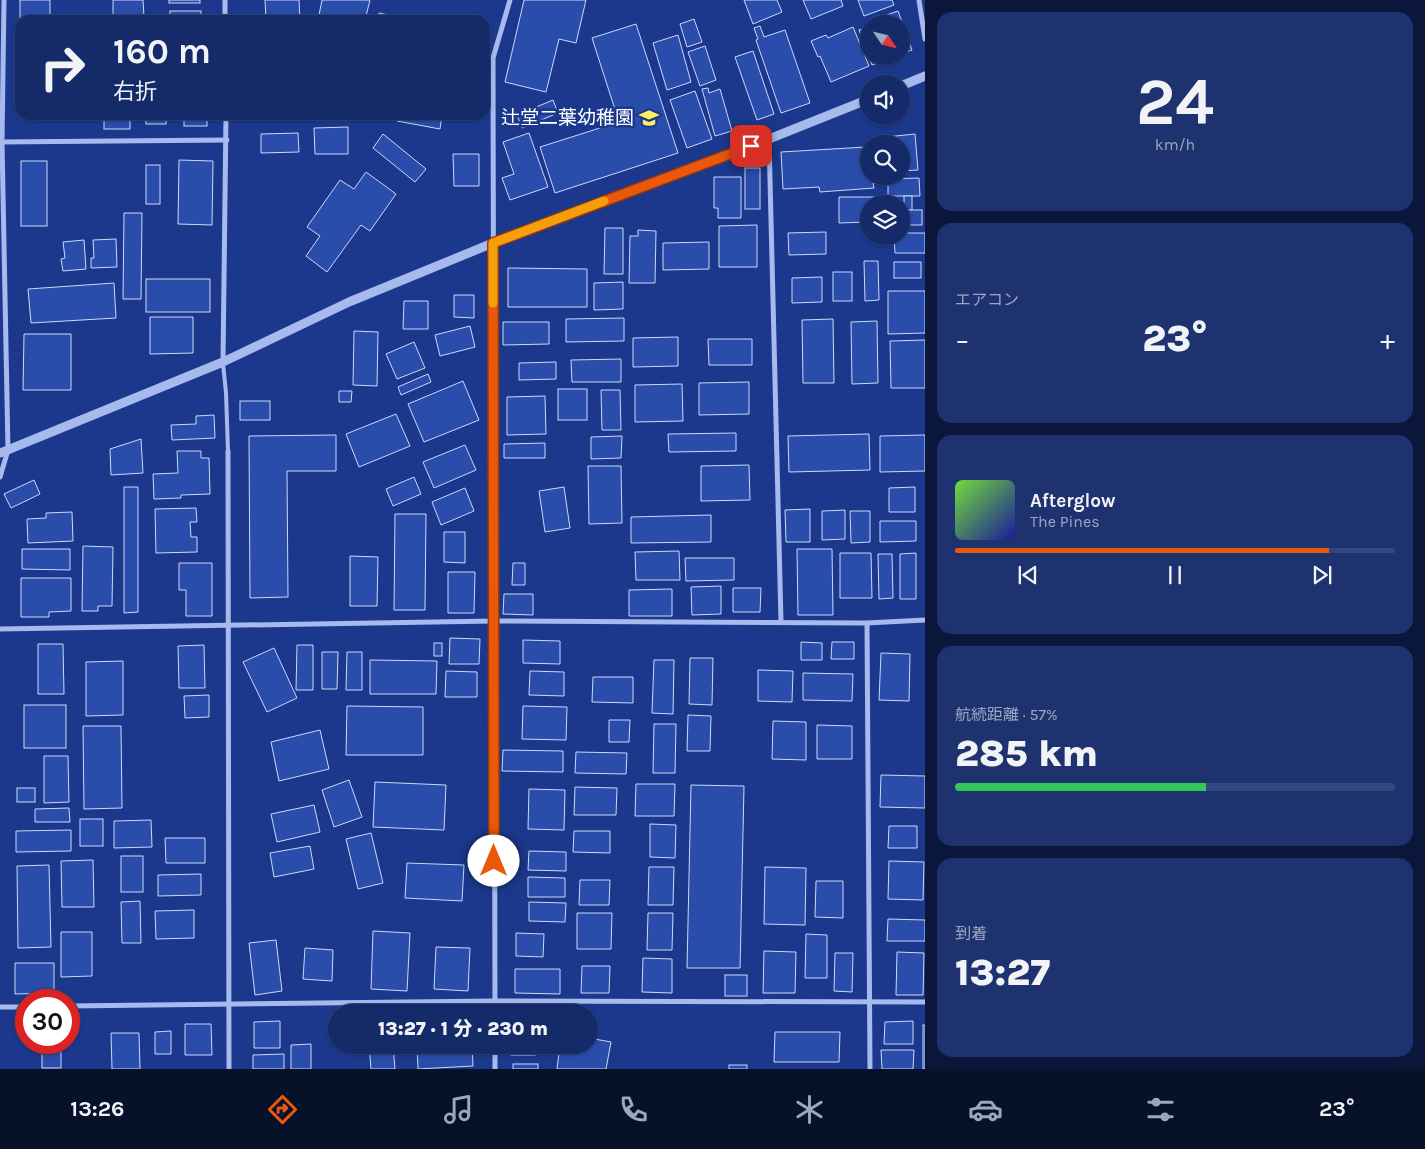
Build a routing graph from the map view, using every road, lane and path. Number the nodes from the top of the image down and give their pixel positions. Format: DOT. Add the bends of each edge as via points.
graph roads {
  1 [pos="4,0"];
  2 [pos="225,0"];
  3 [pos="510,0"];
  4 [pos="919,0"];
  5 [pos="225,15"];
  6 [pos="925,39"];
  7 [pos="925,76"];
  8 [pos="910,82"];
  9 [pos="860,103"];
  10 [pos="226,120"];
  11 [pos="770,139"];
  12 [pos="227,140"];
  13 [pos="1,142"];
  14 [pos="493,243"];
  15 [pos="223,362"];
  16 [pos="4,451"];
  17 [pos="228,451"];
  18 [pos="0,477"];
  19 [pos="925,620"];
  20 [pos="494,622"];
  21 [pos="780,622"];
  22 [pos="867,622"];
  23 [pos="228,625"];
  24 [pos="0,629"];
  25 [pos="494,1001"];
  26 [pos="869,1001"];
  27 [pos="925,1002"];
  28 [pos="230,1004"];
  29 [pos="15,1006"];
  30 [pos="80,1006"];
  31 [pos="0,1007"];
  32 [pos="495,1054"];
  33 [pos="229,1069"];
  34 [pos="495,1069"];
  35 [pos="870,1069"];
  1 -- 13 [label="street"];
  2 -- 5 [label="street"];
  3 -- 14 [label="street" via="493,58"];
  4 -- 6 [label="street"];
  7 -- 8 [label="street"];
  9 -- 11 [label="street"];
  10 -- 12 [label="street"];
  11 -- 14 [label="street"];
  11 -- 21 [label="street"];
  12 -- 13 [label="street"];
  12 -- 15 [label="street"];
  13 -- 16 [label="street"];
  14 -- 15 [label="street" via="349,302"];
  14 -- 20 [label="street"];
  15 -- 16 [label="street"];
  15 -- 17 [label="lane"];
  16 -- 18 [label="street"];
  17 -- 23 [label="street"];
  19 -- 22 [label="street"];
  20 -- 21 [label="street"];
  20 -- 23 [label="street"];
  20 -- 25 [label="street"];
  21 -- 22 [label="street"];
  22 -- 26 [label="street"];
  23 -- 24 [label="street"];
  23 -- 28 [label="street"];
  25 -- 26 [label="street"];
  25 -- 28 [label="street"];
  26 -- 27 [label="street"];
  26 -- 35 [label="street"];
  28 -- 30 [label="street"];
  28 -- 33 [label="street"];
  29 -- 31 [label="street"];
  32 -- 34 [label="street"];
}
